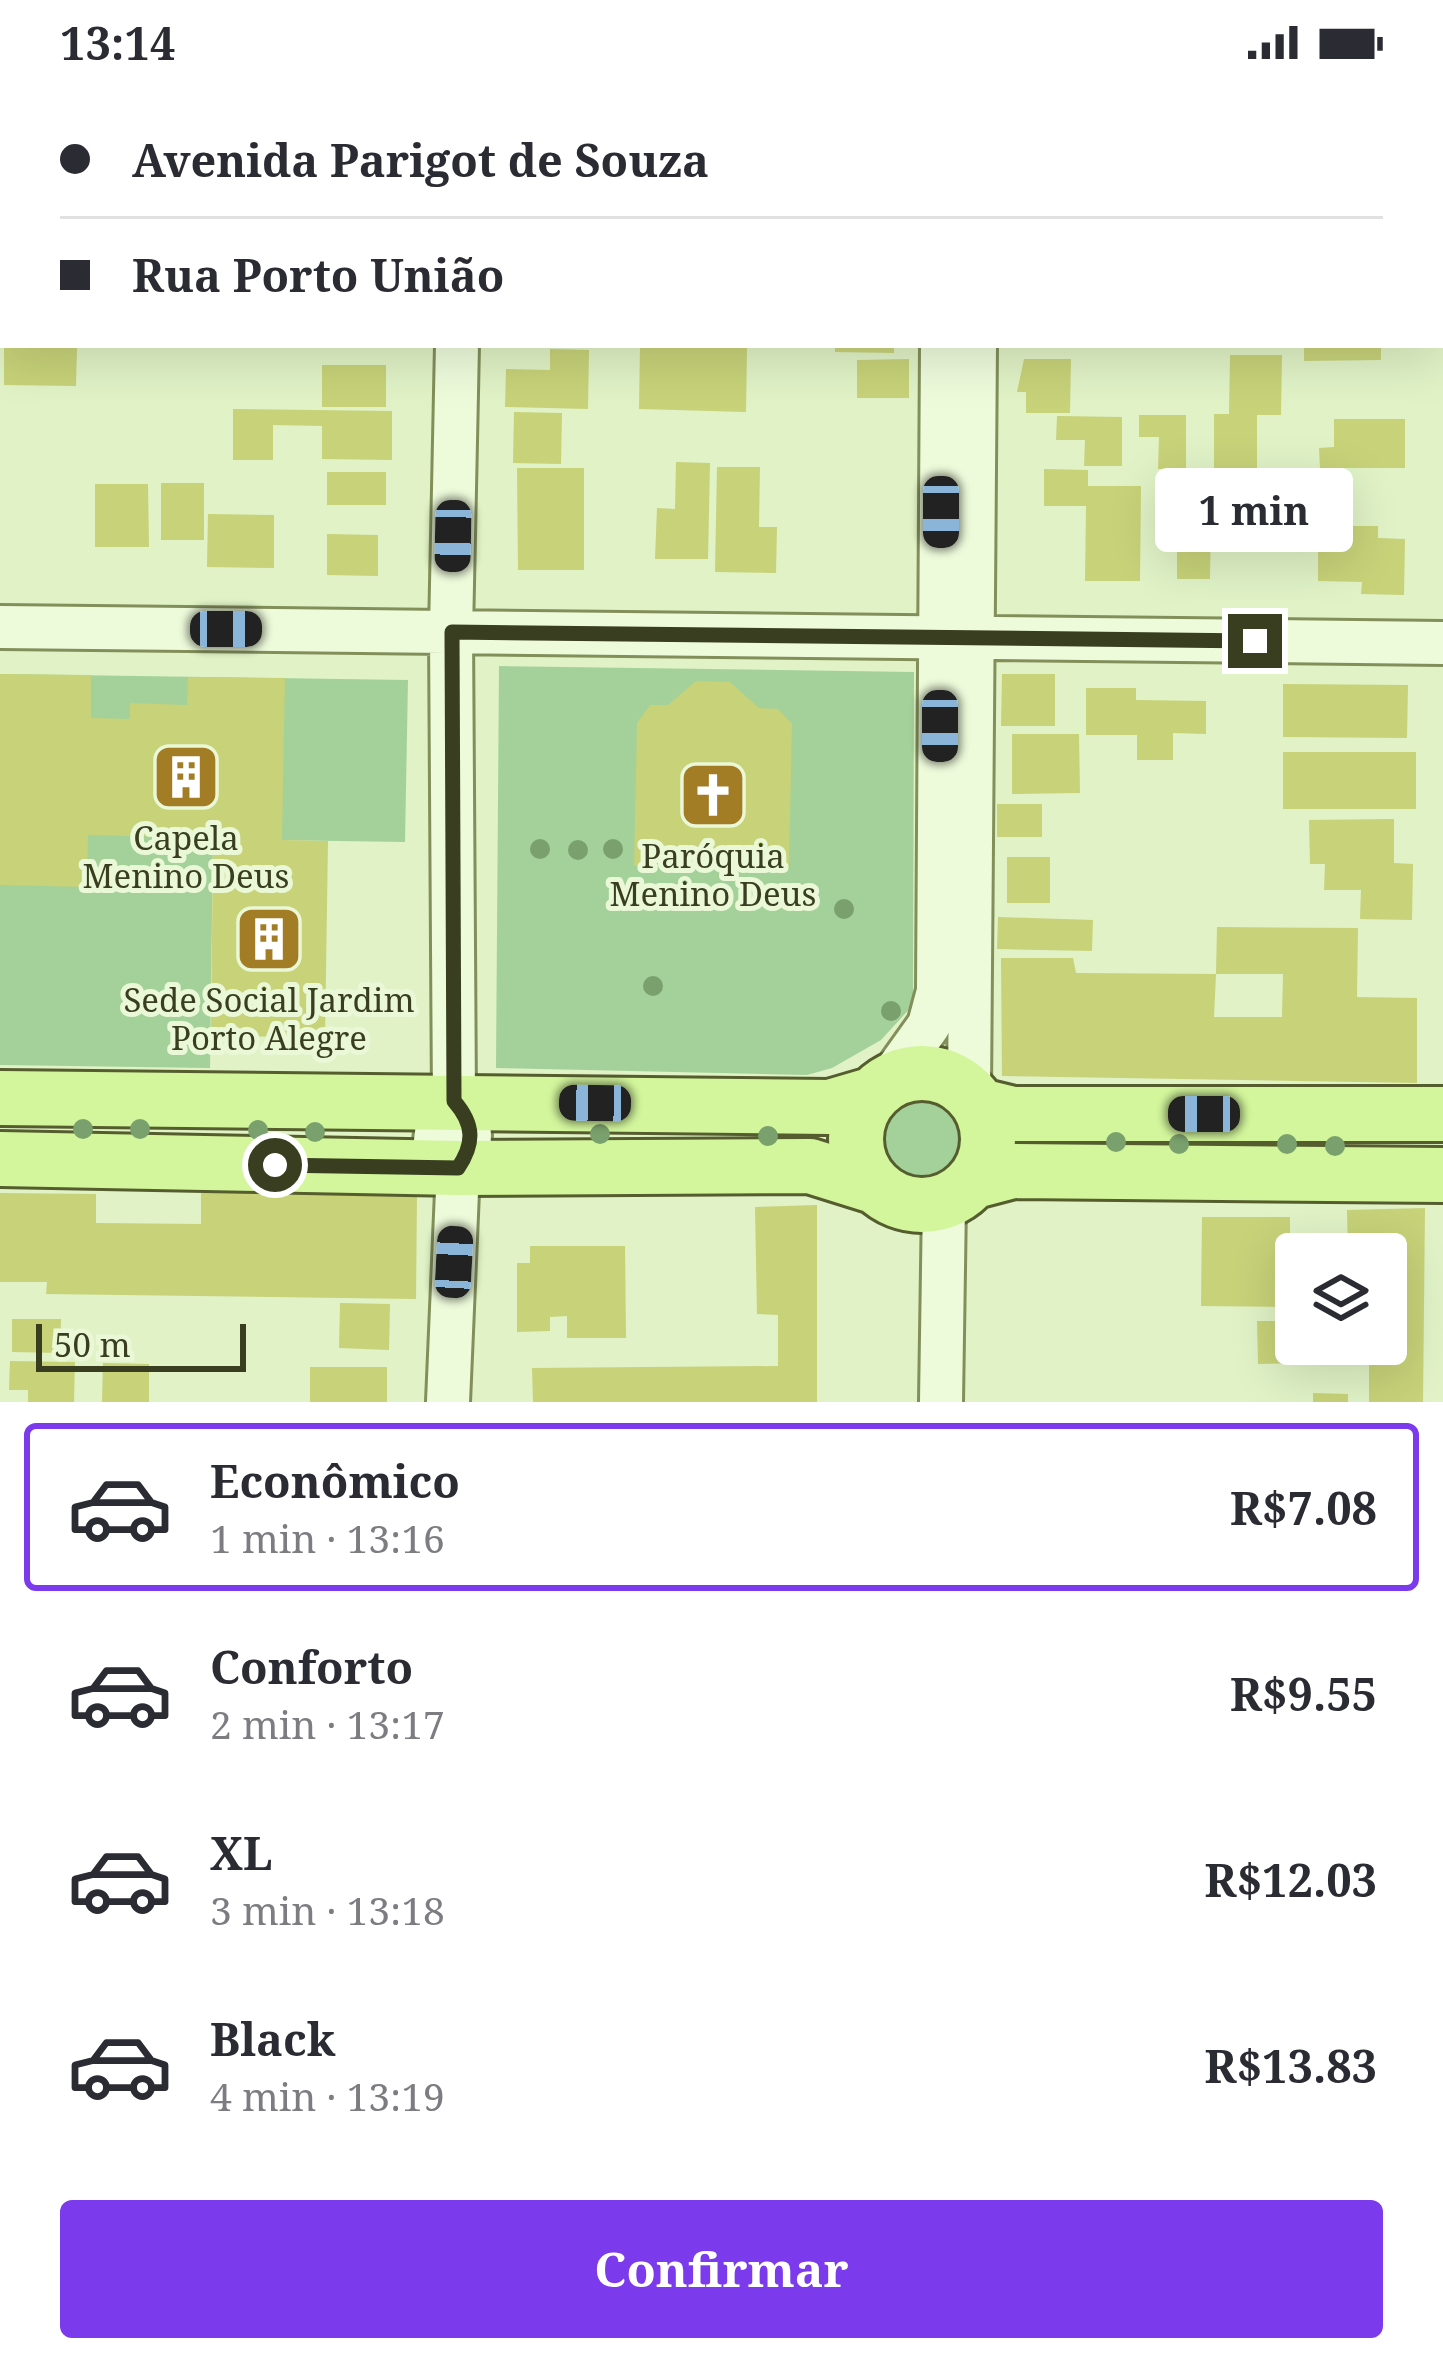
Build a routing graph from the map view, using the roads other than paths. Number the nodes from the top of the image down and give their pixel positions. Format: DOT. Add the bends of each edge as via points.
graph roads {
  1 [pos="457,348"];
  2 [pos="942,348"];
  3 [pos="975,348"];
  4 [pos="0,627"];
  5 [pos="452,632"];
  6 [pos="956,638"];
  7 [pos="1443,643"];
  8 [pos="880,1088"];
  9 [pos="0,1098"];
  10 [pos="975,1099"];
  11 [pos="454,1101"];
  12 [pos="1443,1114"];
  13 [pos="0,1159"];
  14 [pos="458,1168"];
  15 [pos="1443,1175"];
  16 [pos="874,1186"];
  17 [pos="959,1192"];
  18 [pos="448,1402"];
  19 [pos="941,1402"];
  1 -- 5 [label="street"];
  2 -- 6 [label="street"];
  3 -- 6 [label="street"];
  4 -- 5 [label="street"];
  5 -- 6 [label="street"];
  5 -- 11 [label="street"];
  6 -- 7 [label="street"];
  6 -- 8 [label="street" via="938,991 929,1025"];
  6 -- 10 [label="street"];
  8 -- 10 [label="main road" via="935,1074"];
  8 -- 11 [label="main road" via="830,1107"];
  8 -- 16 [label="main road" via="860,1111 856,1148"];
  9 -- 11 [label="main road"];
  10 -- 12 [label="main road" via="1013,1114"];
  10 -- 17 [label="main road" via="987,1152"];
  11 -- 14 [label="street" via="435,1141"];
  13 -- 14 [label="main road"];
  14 -- 16 [label="main road" via="810,1166"];
  14 -- 18 [label="street"];
  15 -- 17 [label="main road" via="1013,1171"];
  16 -- 17 [label="main road" via="907,1204"];
  17 -- 19 [label="street"];
}
